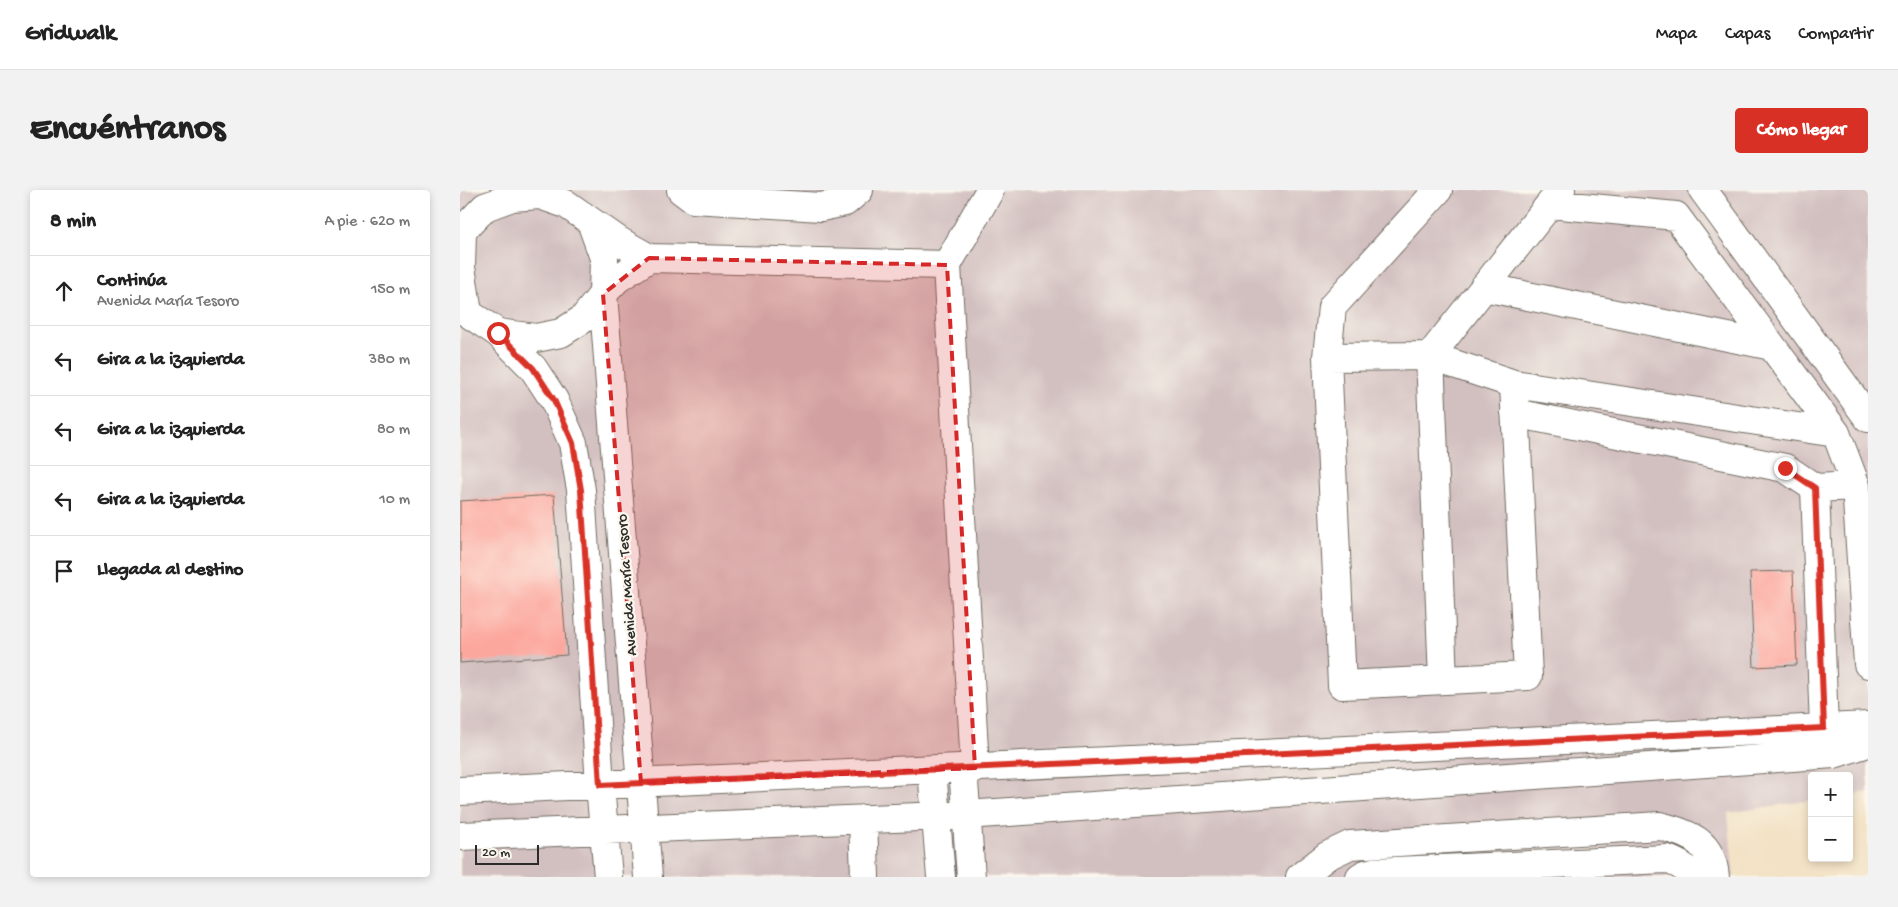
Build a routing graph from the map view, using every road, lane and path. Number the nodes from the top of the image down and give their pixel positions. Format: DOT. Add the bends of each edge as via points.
graph roads {
  1 [pos="681,190"];
  2 [pos="859,190"];
  3 [pos="990,190"];
  4 [pos="1438,190"];
  5 [pos="1703,190"];
  6 [pos="1556,197"];
  7 [pos="591,222"];
  8 [pos="461,232"];
  9 [pos="649,258"];
  10 [pos="947,265"];
  11 [pos="1484,287"];
  12 [pos="603,294"];
  13 [pos="464,310"];
  14 [pos="498,333"];
  15 [pos="1772,346"];
  16 [pos="1430,356"];
  17 [pos="1328,357"];
  18 [pos="1514,384"];
  19 [pos="1515,413"];
  20 [pos="1868,418"];
  21 [pos="1836,433"];
  22 [pos="1856,486"];
  23 [pos="1815,488"];
  24 [pos="1868,664"];
  25 [pos="1443,680"];
  26 [pos="1868,726"];
  27 [pos="1824,728"];
  28 [pos="1868,743"];
  29 [pos="969,768"];
  30 [pos="932,770"];
  31 [pos="641,783"];
  32 [pos="600,785"];
  33 [pos="460,791"];
  34 [pos="966,815"];
  35 [pos="936,816"];
  36 [pos="863,819"];
  37 [pos="644,828"];
  38 [pos="604,830"];
  39 [pos="460,836"];
  40 [pos="1643,868"];
  41 [pos="608,877"];
  42 [pos="648,877"];
  43 [pos="864,877"];
  44 [pos="941,877"];
  45 [pos="970,877"];
  46 [pos="1300,877"];
  47 [pos="1360,877"];
  48 [pos="1691,877"];
  49 [pos="1716,877"];
  1 -- 2 [label="street" via="693,199 821,207 845,202"];
  3 -- 10 [label="street"];
  4 -- 17 [label="street" via="1332,307"];
  5 -- 20 [label="street"];
  6 -- 11 [label="street"];
  6 -- 15 [label="street" via="1676,216"];
  7 -- 8 [label="street" via="566,204 540,195 512,197 485,207"];
  7 -- 9 [label="street"];
  7 -- 12 [label="street" via="604,258"];
  8 -- 13 [label="street"];
  9 -- 10 [label="street"];
  9 -- 12 [label="street" via="618,279"];
  10 -- 29 [label="street"];
  11 -- 15 [label="street"];
  11 -- 16 [label="street"];
  12 -- 14 [label="street" via="583,319 561,333 536,338"];
  12 -- 31 [label="street, Avenida María Tesoro"];
  13 -- 14 [label="street"];
  14 -- 32 [label="street" via="533,368 554,400 573,443 581,490"];
  15 -- 21 [label="street"];
  16 -- 17 [label="street"];
  16 -- 18 [label="street"];
  16 -- 25 [label="street"];
  17 -- 25 [label="street" via="1342,685"];
  18 -- 19 [label="street"];
  18 -- 21 [label="street"];
  19 -- 23 [label="street" via="1785,468"];
  19 -- 25 [label="street" via="1528,676"];
  21 -- 22 [label="street"];
  22 -- 23 [label="street"];
  22 -- 24 [label="street"];
  23 -- 27 [label="street"];
  26 -- 27 [label="street"];
  27 -- 29 [label="street"];
  28 -- 34 [label="street" via="1834,754"];
  29 -- 30 [label="street"];
  29 -- 34 [label="street"];
  30 -- 31 [label="street"];
  30 -- 35 [label="street"];
  31 -- 32 [label="street"];
  31 -- 37 [label="street, Avenida María Tesoro"];
  32 -- 33 [label="street"];
  32 -- 38 [label="street"];
  34 -- 35 [label="street"];
  34 -- 45 [label="street"];
  35 -- 36 [label="street"];
  35 -- 44 [label="street"];
  36 -- 37 [label="street"];
  36 -- 43 [label="street"];
  37 -- 38 [label="street"];
  37 -- 42 [label="street, Avenida María Tesoro"];
  38 -- 39 [label="street"];
  38 -- 41 [label="street"];
  40 -- 47 [label="street" via="1373,872"];
  40 -- 48 [label="street" via="1668,859 1679,864"];
  46 -- 49 [label="street" via="1326,856 1350,844 1660,826 1686,832 1702,843 1714,864"];
}
